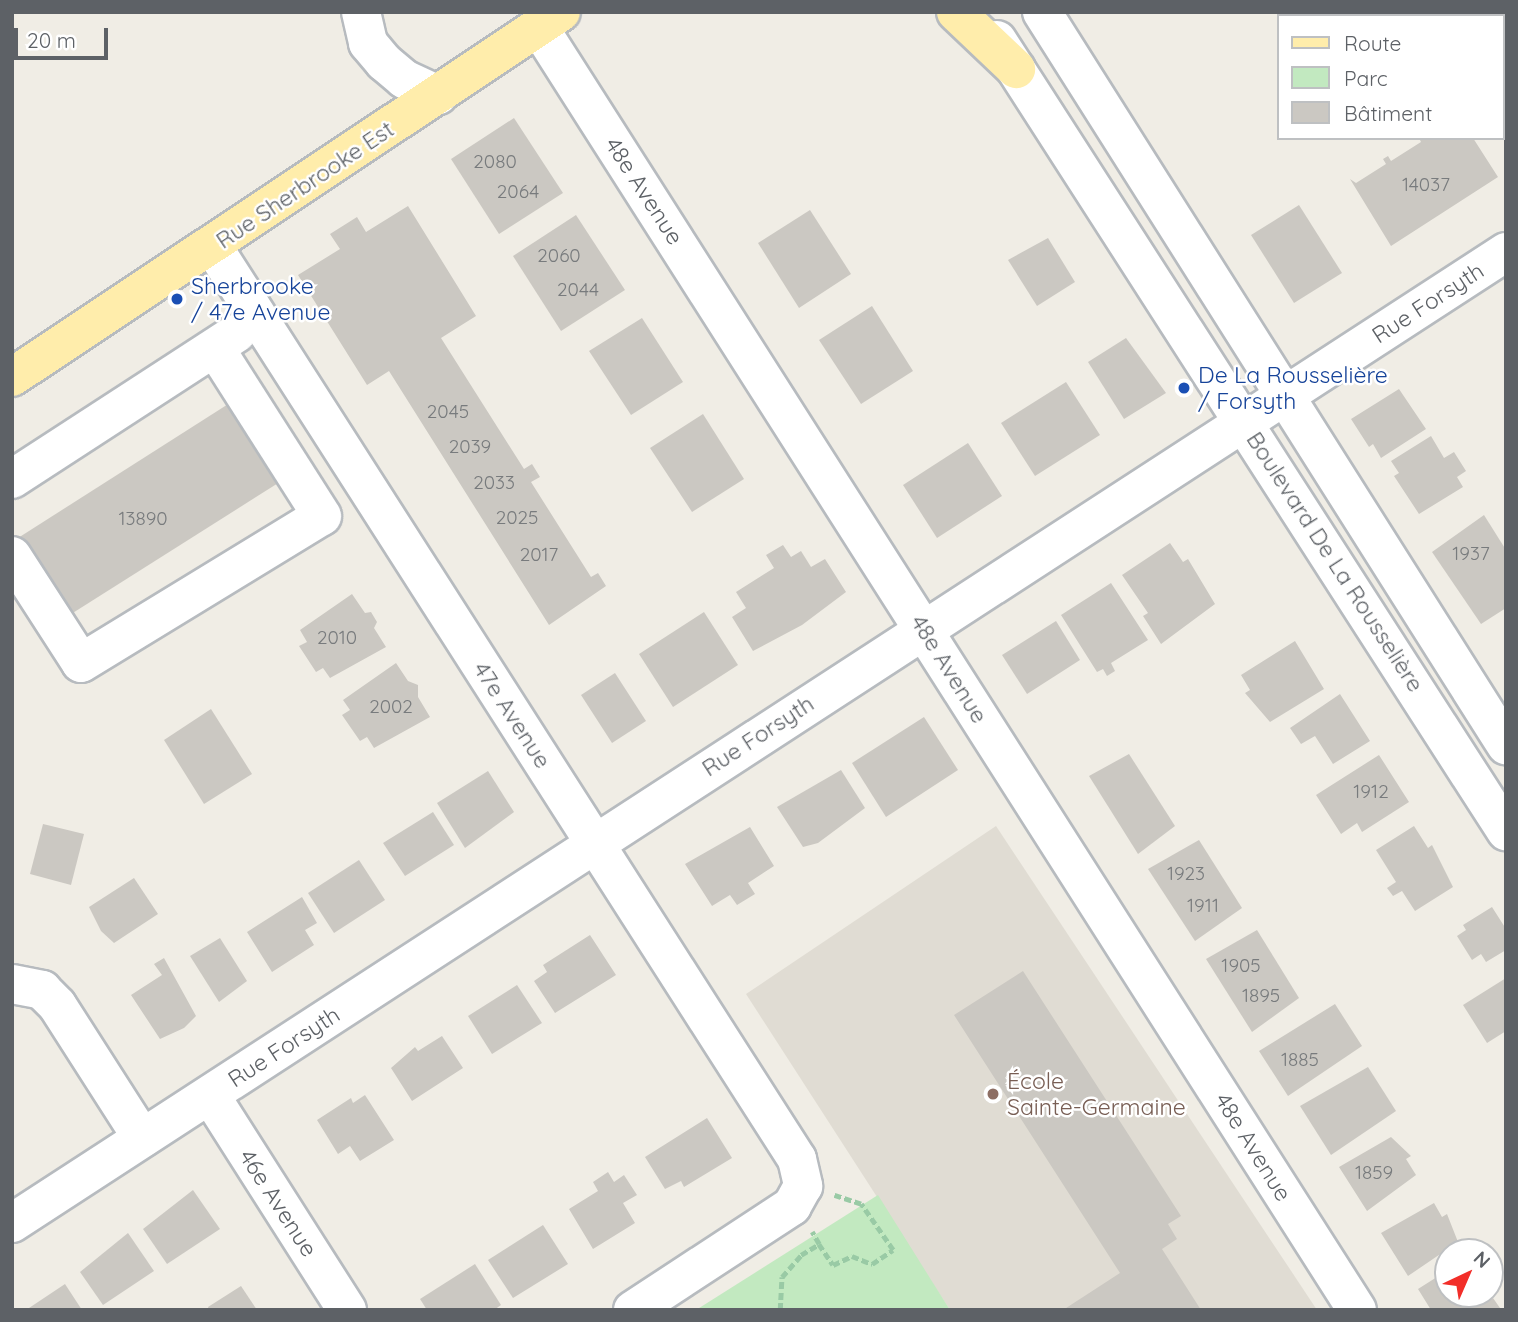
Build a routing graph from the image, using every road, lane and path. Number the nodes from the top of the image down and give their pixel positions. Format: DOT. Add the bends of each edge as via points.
graph roads {
  1 [pos="361,12"];
  2 [pos="956,12"];
  3 [pos="979,12"];
  4 [pos="1042,12"];
  5 [pos="552,18"];
  6 [pos="1016,69"];
  7 [pos="439,95"];
  8 [pos="212,247"];
  9 [pos="1506,252"];
  10 [pos="259,318"];
  11 [pos="215,348"];
  12 [pos="12,377"];
  13 [pos="1284,397"];
  14 [pos="1245,422"];
  15 [pos="12,479"];
  16 [pos="368,490"];
  17 [pos="322,516"];
  18 [pos="12,556"];
  19 [pos="923,629"];
  20 [pos="1506,745"];
  21 [pos="1506,831"];
  22 [pos="593,842"];
  23 [pos="12,984"];
  24 [pos="209,1095"];
  25 [pos="142,1138"];
  26 [pos="799,1194"];
  27 [pos="12,1223"];
  28 [pos="819,1244"];
  29 [pos="347,1310"];
  30 [pos="633,1310"];
  31 [pos="780,1310"];
  32 [pos="1357,1310"];
  1 -- 7 [label="street" via="368,43 384,62 404,79"];
  2 -- 6 [label="main road"];
  3 -- 6 [label="street, Boulevard De La Rousselière"];
  4 -- 13 [label="street, Boulevard De La Rousselière"];
  5 -- 7 [label="main road, Rue Sherbrooke Est"];
  5 -- 19 [label="street, 48e Avenue"];
  6 -- 14 [label="street, Boulevard De La Rousselière"];
  7 -- 8 [label="main road, Rue Sherbrooke Est"];
  8 -- 10 [label="street, 47e Avenue"];
  8 -- 12 [label="main road, Rue Sherbrooke Est"];
  9 -- 13 [label="street, Rue Forsyth"];
  10 -- 11 [label="street"];
  10 -- 16 [label="street, 47e Avenue"];
  11 -- 15 [label="street"];
  11 -- 17 [label="street"];
  13 -- 14 [label="street, Rue Forsyth"];
  13 -- 20 [label="street, Boulevard De La Rousselière"];
  14 -- 19 [label="street, Rue Forsyth"];
  14 -- 21 [label="street, Boulevard De La Rousselière"];
  16 -- 17 [label="street"];
  16 -- 22 [label="street, 47e Avenue"];
  17 -- 18 [label="street" via="81,663"];
  19 -- 22 [label="street, Rue Forsyth"];
  19 -- 32 [label="street, 48e Avenue"];
  22 -- 24 [label="street, Rue Forsyth"];
  22 -- 26 [label="street, 47e Avenue" via="797,1158"];
  23 -- 25 [label="street" via="42,990 57,1005"];
  24 -- 25 [label="street, Rue Forsyth"];
  24 -- 29 [label="street, 46e Avenue"];
  25 -- 27 [label="street, Rue Forsyth"];
  26 -- 28 [label="path"];
  26 -- 28 [label="path" via="861,1204 893,1250 872,1264 852,1256 833,1265"];
  26 -- 30 [label="street" via="771,1222"];
  28 -- 31 [label="path" via="782,1277"];
}
